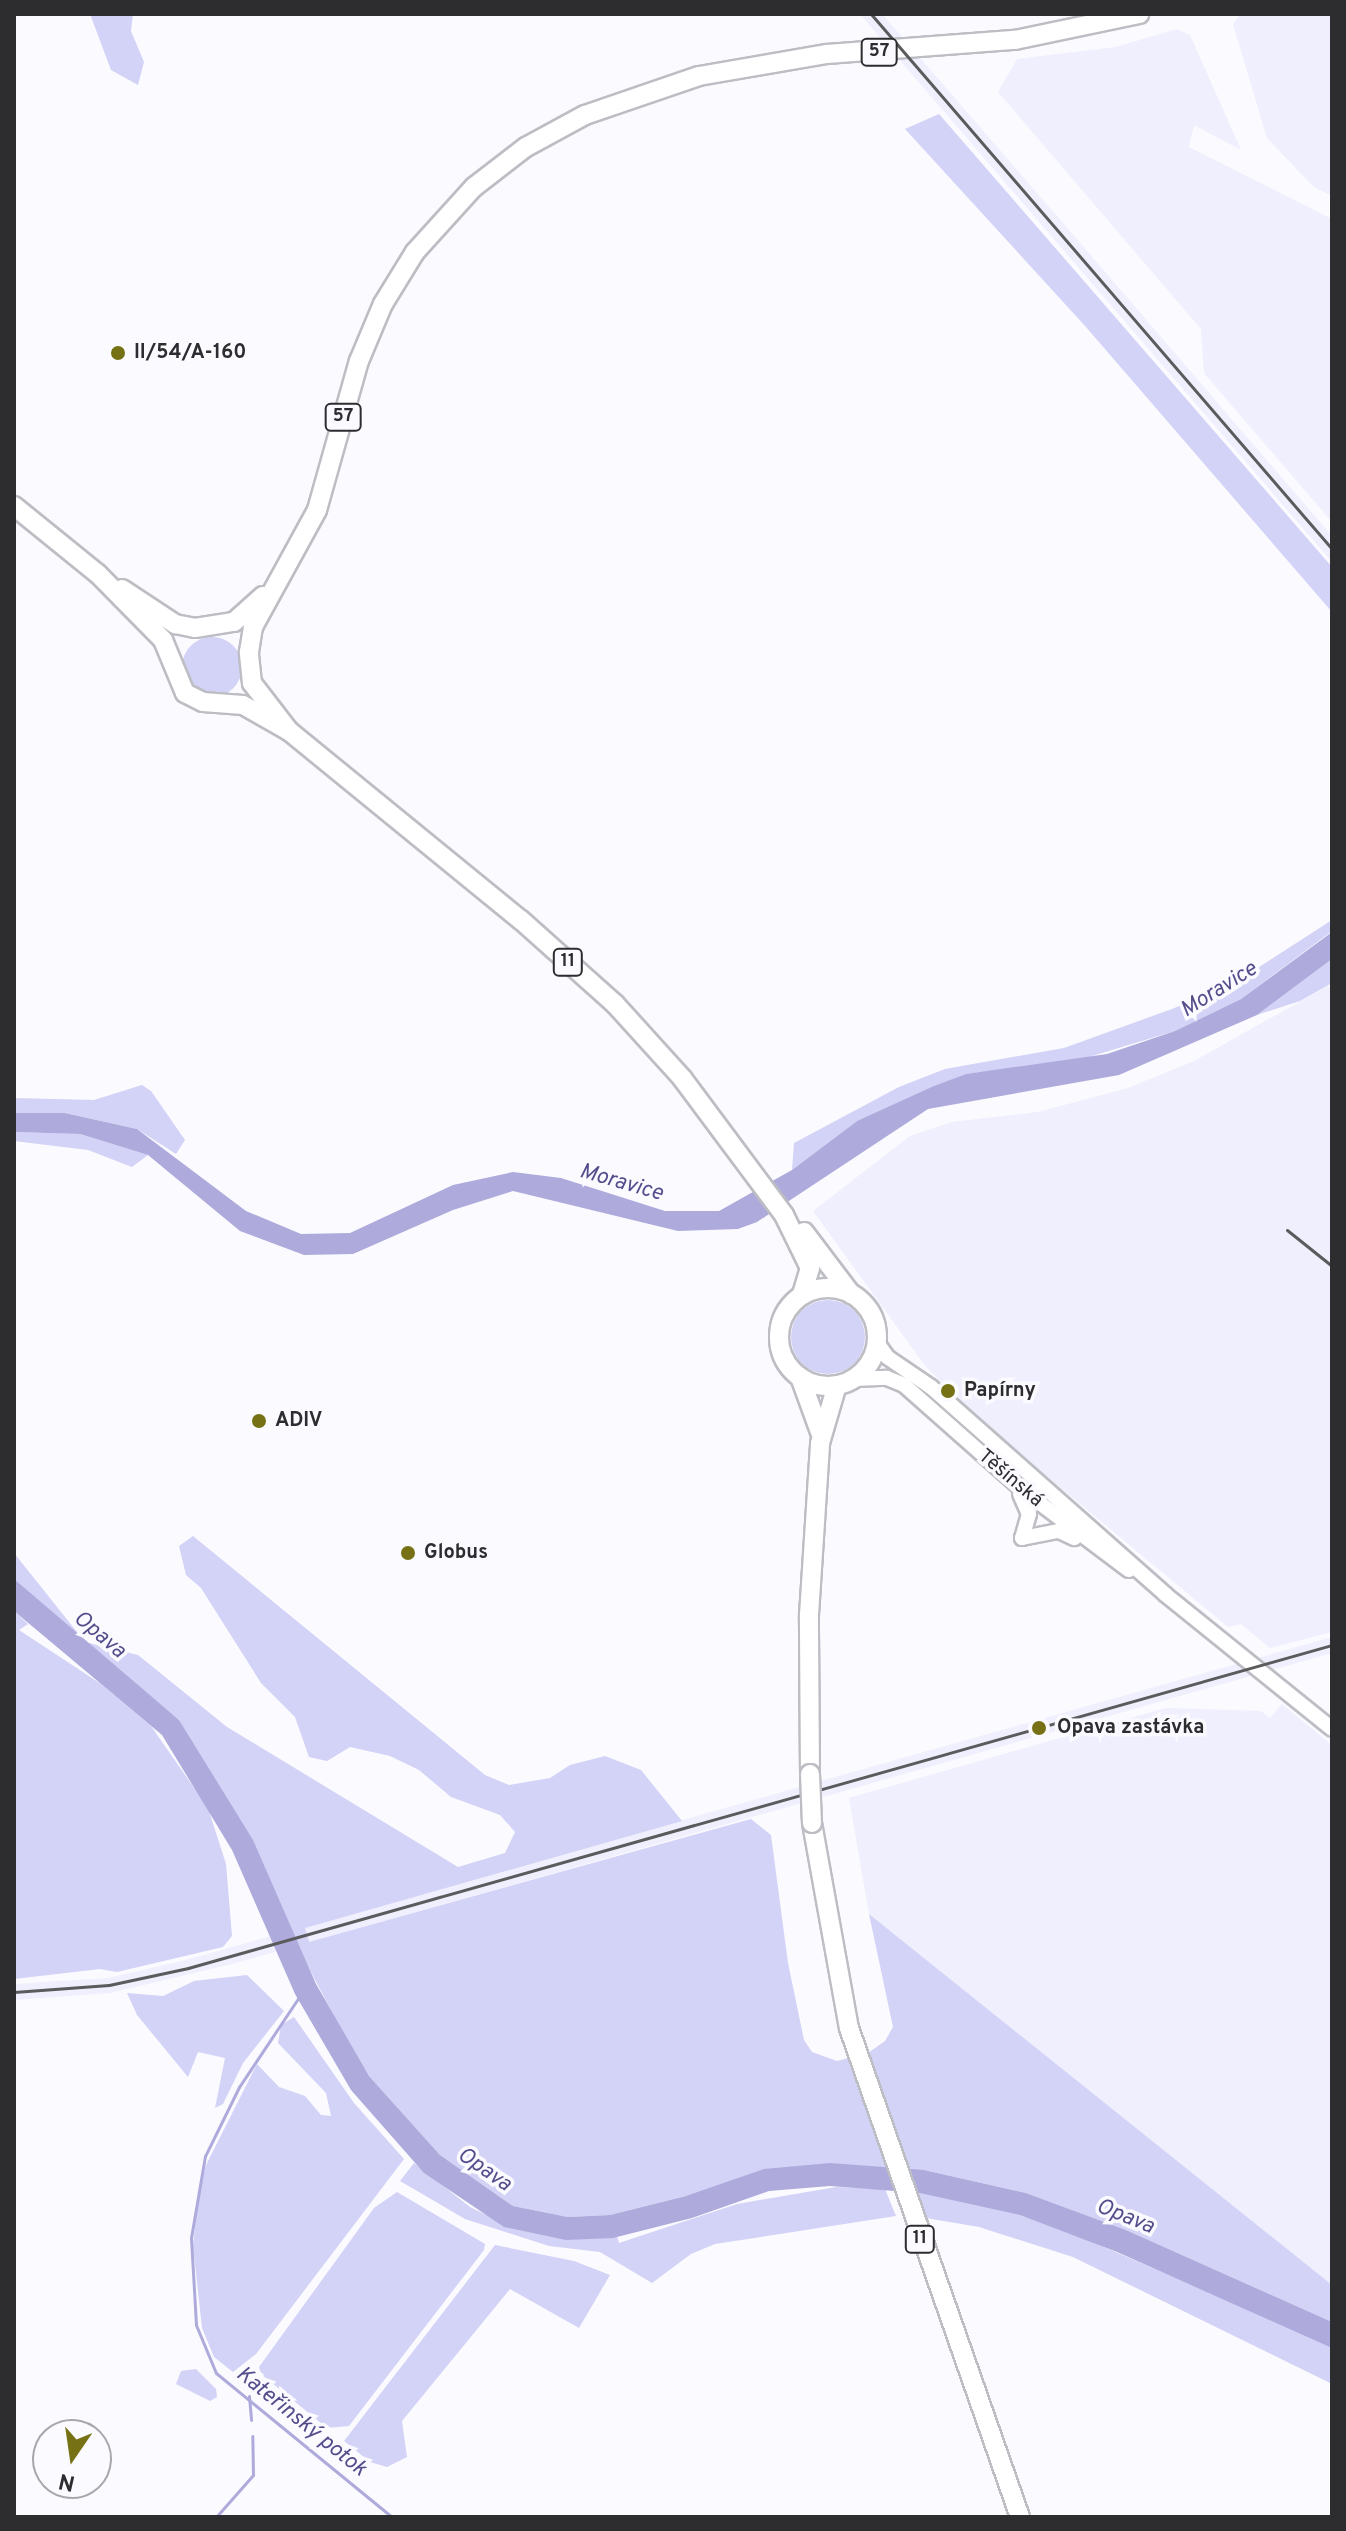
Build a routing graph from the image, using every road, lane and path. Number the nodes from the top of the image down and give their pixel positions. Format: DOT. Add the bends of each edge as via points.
graph roads {
  1 [pos="1139,14"];
  2 [pos="14,506"];
  3 [pos="288,567"];
  4 [pos="98,574"];
  5 [pos="208,627"];
  6 [pos="174,664"];
  7 [pos="250,665"];
  8 [pos="222,702"];
  9 [pos="289,731"];
  10 [pos="784,1215"];
  11 [pos="851,1294"];
  12 [pos="802,1295"];
  13 [pos="876,1341"];
  14 [pos="800,1377"];
  15 [pos="845,1382"];
  16 [pos="934,1412"];
  17 [pos="820,1443"];
  18 [pos="1139,1578"];
  19 [pos="1166,1595"];
  20 [pos="1332,1729"];
  21 [pos="1020,2517"];
  1 -- 3 [label="main road, 57" via="1015,40 827,54 699,76 585,115 526,147 455,205 400,274 365,344 317,510"];
  2 -- 4 [label="main road, 11"];
  3 -- 5 [label="main road, 57" via="247,612"];
  3 -- 7 [label="main road, 57" via="256,622"];
  4 -- 5 [label="main road, 11" via="175,624"];
  4 -- 6 [label="main road, 11" via="163,640"];
  5 -- 6 [label="main road" via="181,645"];
  5 -- 7 [label="main road, 11" via="237,637"];
  6 -- 8 [label="main road, 11" via="185,693 203,702"];
  7 -- 8 [label="main road" via="242,692"];
  7 -- 9 [label="main road, 11" via="256,690"];
  8 -- 9 [label="main road, 11" via="251,707"];
  9 -- 10 [label="main road, 11" via="521,920 615,1004 682,1078"];
  10 -- 11 [label="main road, 11" via="801,1227"];
  10 -- 12 [label="main road, 11" via="810,1268"];
  11 -- 12 [label="main road" via="827,1288"];
  11 -- 13 [label="main road, Těšínská" via="869,1311"];
  12 -- 14 [label="main road" via="783,1316 779,1337 785,1361"];
  13 -- 15 [label="main road" via="870,1361"];
  13 -- 19 [label="street, Těšínská" via="887,1357 931,1387"];
  14 -- 15 [label="main road, Těšínská"];
  14 -- 17 [label="main road, 11" via="818,1418"];
  15 -- 16 [label="street, Těšínská" via="896,1381"];
  15 -- 17 [label="main road, 11"];
  16 -- 18 [label="street, Těšínská" via="1025,1492"];
  16 -- 18 [label="street" via="941,1426 1024,1498 1029,1514 1022,1538 1066,1533"];
  17 -- 21 [label="main road, 11, bridge" via="809,1615 812,1823 849,2028"];
  18 -- 19 [label="street, Těšínská"];
  19 -- 20 [label="street, Těšínská"];
}
